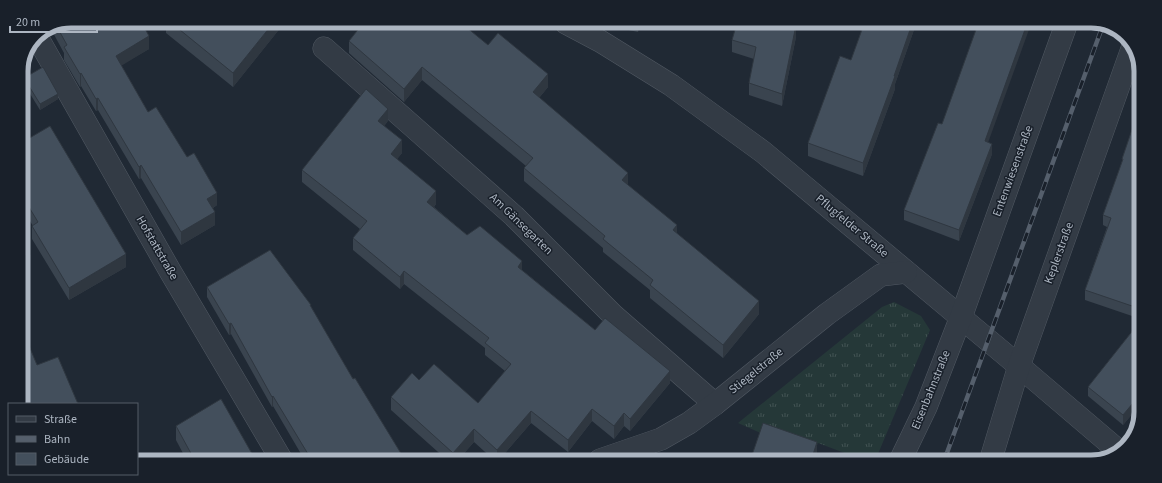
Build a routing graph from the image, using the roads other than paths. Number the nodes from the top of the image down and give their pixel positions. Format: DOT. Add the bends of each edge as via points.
graph roads {
  1 [pos="575,28"];
  2 [pos="1065,28"];
  3 [pos="40,42"];
  4 [pos="324,48"];
  5 [pos="1130,53"];
  6 [pos="906,272"];
  7 [pos="961,317"];
  8 [pos="1020,366"];
  9 [pos="715,404"];
  10 [pos="1115,448"];
  11 [pos="279,455"];
  12 [pos="615,455"];
  13 [pos="903,455"];
  14 [pos="992,455"];
  1 -- 6 [label="street, Pflugfelder Straße" via="671,85 757,147"];
  2 -- 7 [label="street, Entenwiesenstraße"];
  3 -- 11 [label="street, Hofstattstraße"];
  4 -- 9 [label="street, Am Gänsegarten" via="514,216 613,315"];
  5 -- 8 [label="street, Keplerstraße"];
  6 -- 7 [label="street, Pflugfelder Straße"];
  6 -- 9 [label="street, Stiegelstraße" via="881,275 827,314"];
  7 -- 8 [label="street, Pflugfelder Straße"];
  7 -- 13 [label="street, Eisenbahnstraße" via="926,407"];
  8 -- 10 [label="street, Pflugfelder Straße"];
  8 -- 14 [label="street, Keplerstraße"];
  9 -- 12 [label="street, Stiegelstraße" via="661,439"];
}
